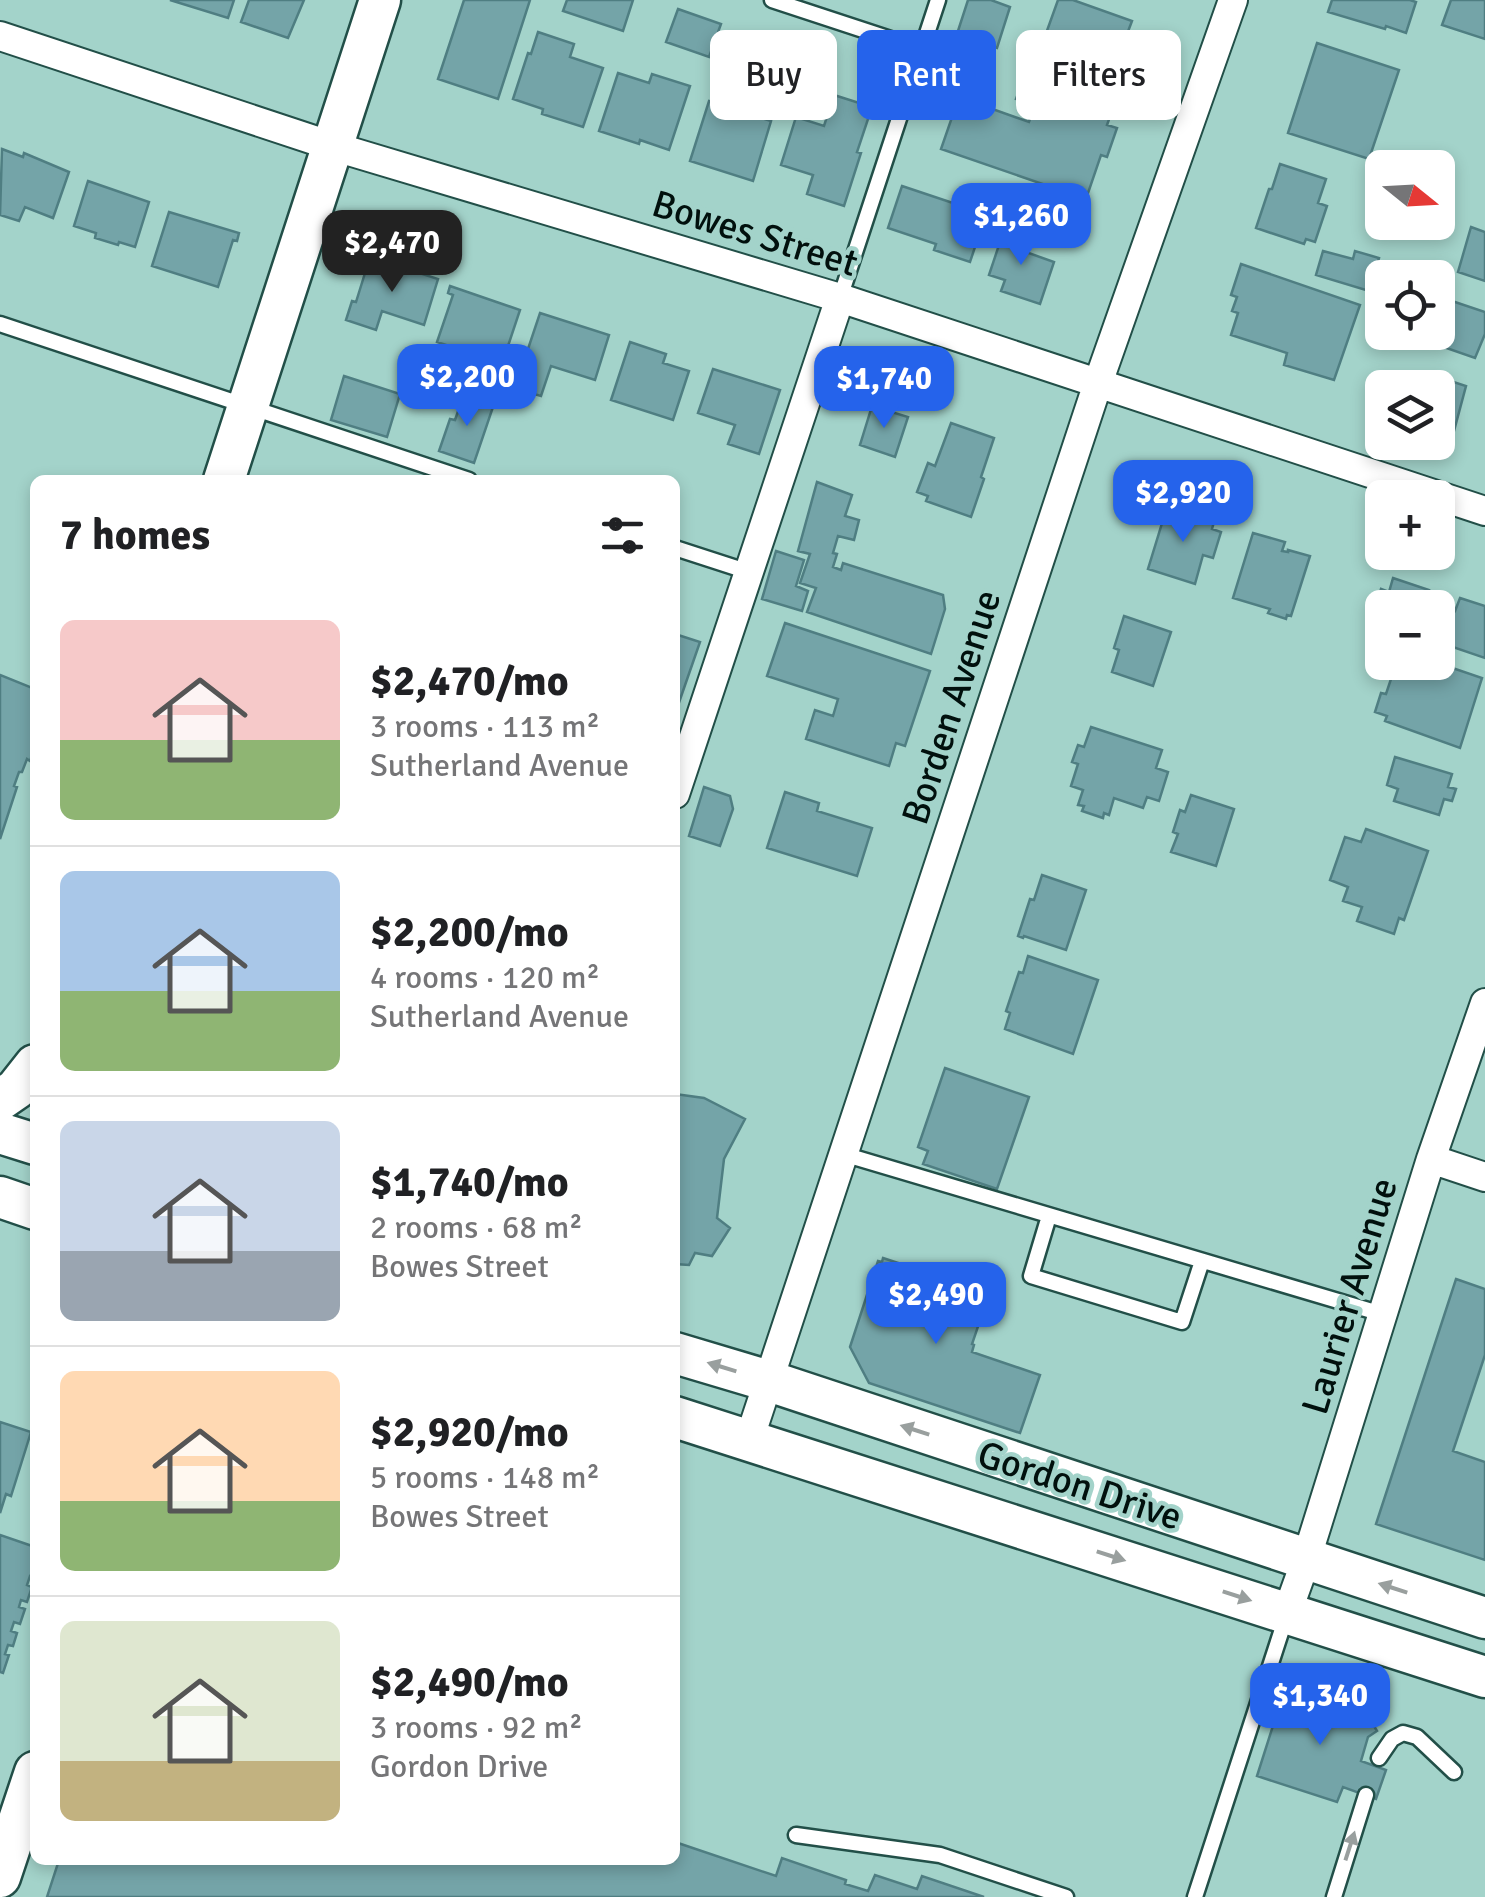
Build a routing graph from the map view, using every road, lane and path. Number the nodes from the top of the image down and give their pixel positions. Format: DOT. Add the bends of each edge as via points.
graph roads {
  1 [pos="380,0"];
  2 [pos="772,0"];
  3 [pos="938,0"];
  4 [pos="1233,0"];
  5 [pos="863,30"];
  6 [pos="928,30"];
  7 [pos="0,36"];
  8 [pos="898,120"];
  9 [pos="332,146"];
  10 [pos="840,298"];
  11 [pos="0,324"];
  12 [pos="1098,383"];
  13 [pos="248,407"];
  14 [pos="226,475"];
  15 [pos="454,475"];
  16 [pos="1485,512"];
  17 [pos="680,550"];
  18 [pos="749,572"];
  19 [pos="680,779"];
  20 [pos="1485,1003"];
  21 [pos="30,1072"];
  22 [pos="0,1100"];
  23 [pos="0,1133"];
  24 [pos="30,1142"];
  25 [pos="842,1154"];
  26 [pos="1431,1159"];
  27 [pos="1485,1177"];
  28 [pos="0,1198"];
  29 [pos="30,1207"];
  30 [pos="1049,1216"];
  31 [pos="1202,1261"];
  32 [pos="1382,1314"];
  33 [pos="680,1355"];
  34 [pos="768,1381"];
  35 [pos="680,1419"];
  36 [pos="749,1440"];
  37 [pos="1306,1560"];
  38 [pos="1287,1612"];
  39 [pos="1485,1618"];
  40 [pos="1485,1677"];
  41 [pos="1379,1758"];
  42 [pos="1454,1772"];
  43 [pos="30,1787"];
  44 [pos="1366,1795"];
  45 [pos="796,1835"];
  46 [pos="0,1876"];
  47 [pos="1066,1897"];
  48 [pos="1195,1897"];
  49 [pos="1334,1897"];
  1 -- 9 [label="main road"];
  2 -- 5 [label="lane"];
  3 -- 6 [label="lane"];
  4 -- 12 [label="street, Borden Avenue"];
  7 -- 9 [label="street, Bowes Street"];
  8 -- 10 [label="lane"];
  9 -- 10 [label="street, Bowes Street"];
  9 -- 13 [label="main road"];
  10 -- 12 [label="street, Bowes Street"];
  10 -- 18 [label="street"];
  11 -- 13 [label="lane"];
  12 -- 16 [label="street, Bowes Street"];
  12 -- 25 [label="street, Borden Avenue"];
  13 -- 14 [label="main road"];
  13 -- 15 [label="lane"];
  17 -- 18 [label="lane"];
  18 -- 19 [label="street"];
  20 -- 26 [label="street, Laurier Avenue"];
  21 -- 22 [label="main road"];
  23 -- 24 [label="main road"];
  25 -- 30 [label="lane"];
  25 -- 34 [label="street, Borden Avenue"];
  26 -- 27 [label="street"];
  26 -- 32 [label="street, Laurier Avenue"];
  28 -- 29 [label="main road"];
  30 -- 31 [label="lane"];
  30 -- 31 [label="lane" via="1032,1276 1182,1322"];
  31 -- 32 [label="lane"];
  32 -- 37 [label="street, Laurier Avenue"];
  34 -- 33 [label="main road, Gordon Drive, one-way"];
  34 -- 36 [label="street, Borden Avenue"];
  37 -- 34 [label="main road, Gordon Drive, one-way"];
  35 -- 36 [label="main road, Gordon Drive"];
  36 -- 38 [label="main road, Gordon Drive, one-way"];
  37 -- 38 [label="street, Laurier Avenue"];
  39 -- 37 [label="main road, Gordon Drive, one-way"];
  38 -- 40 [label="main road, Gordon Drive"];
  38 -- 48 [label="lane"];
  41 -- 42 [label="lane" via="1403,1733 1417,1737"];
  43 -- 46 [label="main road"];
  49 -- 44 [label="lane, one-way"];
  45 -- 47 [label="lane" via="940,1855"];
}
